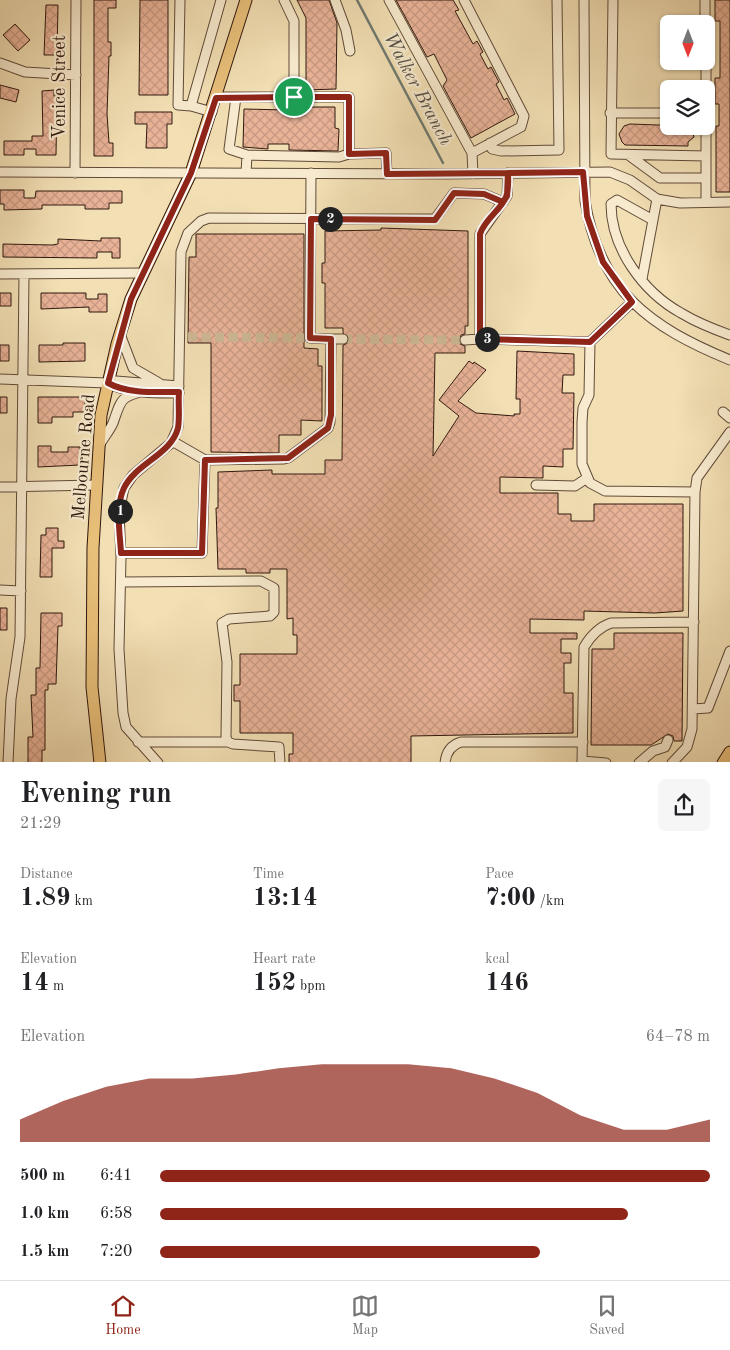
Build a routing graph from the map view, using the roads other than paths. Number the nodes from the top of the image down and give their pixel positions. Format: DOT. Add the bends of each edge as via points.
graph roads {
  1 [pos="76,0"];
  2 [pos="180,0"];
  3 [pos="221,0"];
  4 [pos="246,0"];
  5 [pos="284,0"];
  6 [pos="335,0"];
  7 [pos="390,0"];
  8 [pos="464,0"];
  9 [pos="558,0"];
  10 [pos="584,0"];
  11 [pos="613,0"];
  12 [pos="705,0"];
  13 [pos="705,15"];
  14 [pos="350,51"];
  15 [pos="0,63"];
  16 [pos="76,75"];
  17 [pos="236,97"];
  18 [pos="294,97"];
  19 [pos="216,98"];
  20 [pos="191,106"];
  21 [pos="212,112"];
  22 [pos="610,113"];
  23 [pos="660,113"];
  24 [pos="706,135"];
  25 [pos="490,144"];
  26 [pos="472,153"];
  27 [pos="349,154"];
  28 [pos="247,155"];
  29 [pos="630,156"];
  30 [pos="706,156"];
  31 [pos="339,157"];
  32 [pos="0,172"];
  33 [pos="583,172"];
  34 [pos="75,173"];
  35 [pos="191,173"];
  36 [pos="246,173"];
  37 [pos="508,173"];
  38 [pos="311,174"];
  39 [pos="338,174"];
  40 [pos="387,174"];
  41 [pos="473,174"];
  42 [pos="706,178"];
  43 [pos="657,199"];
  44 [pos="503,202"];
  45 [pos="706,202"];
  46 [pos="730,202"];
  47 [pos="311,219"];
  48 [pos="654,220"];
  49 [pos="143,273"];
  50 [pos="0,274"];
  51 [pos="24,274"];
  52 [pos="642,280"];
  53 [pos="632,302"];
  54 [pos="120,334"];
  55 [pos="730,336"];
  56 [pos="331,339"];
  57 [pos="343,339"];
  58 [pos="480,339"];
  59 [pos="465,340"];
  60 [pos="590,342"];
  61 [pos="730,360"];
  62 [pos="0,379"];
  63 [pos="22,380"];
  64 [pos="108,383"];
  65 [pos="164,385"];
  66 [pos="179,389"];
  67 [pos="144,392"];
  68 [pos="730,432"];
  69 [pos="172,441"];
  70 [pos="98,446"];
  71 [pos="205,460"];
  72 [pos="588,478"];
  73 [pos="96,485"];
  74 [pos="536,485"];
  75 [pos="0,487"];
  76 [pos="21,487"];
  77 [pos="695,492"];
  78 [pos="121,553"];
  79 [pos="121,582"];
  80 [pos="0,590"];
  81 [pos="21,591"];
  82 [pos="694,622"];
  83 [pos="730,651"];
  84 [pos="0,699"];
  85 [pos="11,699"];
  86 [pos="693,709"];
  87 [pos="668,740"];
  88 [pos="138,742"];
  89 [pos="228,742"];
  90 [pos="583,742"];
  91 [pos="730,752"];
  92 [pos="8,762"];
  93 [pos="100,762"];
  94 [pos="158,762"];
  95 [pos="280,762"];
  96 [pos="445,762"];
  97 [pos="582,762"];
  98 [pos="606,762"];
  99 [pos="639,762"];
  100 [pos="672,762"];
  101 [pos="723,762"];
  1 -- 16 [label="street, Venice Street"];
  2 -- 20 [label="street" via="178,105"];
  3 -- 20 [label="street"];
  4 -- 19 [label="main road, Melbourne Road"];
  5 -- 18 [label="street" via="294,21"];
  6 -- 14 [label="street"];
  7 -- 26 [label="street"];
  8 -- 25 [label="street" via="524,116 521,126"];
  9 -- 25 [label="street" via="559,150 501,150 492,149"];
  10 -- 33 [label="street"];
  11 -- 22 [label="street"];
  12 -- 13 [label="street"];
  15 -- 16 [label="street" via="25,72"];
  16 -- 34 [label="street, Venice Street"];
  17 -- 18 [label="street"];
  17 -- 19 [label="street"];
  17 -- 28 [label="street" via="228,149"];
  18 -- 27 [label="street" via="349,97"];
  19 -- 21 [label="main road, Melbourne Road"];
  20 -- 21 [label="street"];
  21 -- 35 [label="main road, Melbourne Road"];
  22 -- 23 [label="street"];
  22 -- 29 [label="street" via="611,154"];
  24 -- 30 [label="street"];
  25 -- 26 [label="street"];
  26 -- 41 [label="street"];
  27 -- 31 [label="street"];
  27 -- 40 [label="street" via="386,153"];
  28 -- 31 [label="street"];
  28 -- 36 [label="street"];
  29 -- 30 [label="street"];
  29 -- 42 [label="street" via="660,178"];
  30 -- 42 [label="street"];
  31 -- 39 [label="street"];
  32 -- 34 [label="street"];
  33 -- 37 [label="street"];
  33 -- 43 [label="street" via="610,172 630,180"];
  33 -- 53 [label="street" via="587,216 603,262"];
  34 -- 35 [label="street"];
  35 -- 36 [label="street"];
  35 -- 49 [label="main road, Melbourne Road"];
  36 -- 38 [label="street"];
  37 -- 41 [label="street"];
  37 -- 44 [label="street" via="507,196"];
  38 -- 39 [label="street"];
  38 -- 47 [label="street"];
  39 -- 40 [label="street"];
  40 -- 41 [label="street"];
  42 -- 45 [label="street"];
  43 -- 45 [label="street" via="680,203"];
  43 -- 48 [label="street"];
  44 -- 47 [label="street" via="484,194 454,193 435,220"];
  44 -- 58 [label="street" via="480,234"];
  45 -- 46 [label="street"];
  47 -- 56 [label="street" via="307,338"];
  47 -- 66 [label="street" via="209,218 192,228 180,252 184,337"];
  48 -- 52 [label="street"];
  48 -- 52 [label="street" via="617,200 611,204 619,242"];
  49 -- 51 [label="street"];
  49 -- 54 [label="main road, Melbourne Road"];
  50 -- 51 [label="street"];
  51 -- 63 [label="street"];
  52 -- 55 [label="street" via="679,313"];
  53 -- 60 [label="street"];
  53 -- 61 [label="street" via="673,334"];
  54 -- 64 [label="main road, Melbourne Road"];
  54 -- 65 [label="street" via="133,368"];
  56 -- 57 [label="street"];
  56 -- 71 [label="street" via="331,415 328,428 288,458"];
  58 -- 59 [label="street"];
  58 -- 60 [label="street"];
  60 -- 72 [label="street" via="589,395 583,408 582,422 582,464"];
  62 -- 63 [label="street"];
  63 -- 64 [label="street"];
  63 -- 76 [label="street"];
  64 -- 65 [label="street"];
  64 -- 67 [label="street"];
  64 -- 70 [label="main road, Melbourne Road"];
  65 -- 66 [label="street"];
  66 -- 67 [label="street"];
  66 -- 69 [label="street" via="178,427"];
  67 -- 70 [label="street" via="129,396 118,404 112,424"];
  68 -- 77 [label="street" via="698,478"];
  69 -- 71 [label="street"];
  69 -- 78 [label="street" via="133,475 124,488 119,512"];
  70 -- 73 [label="main road, Melbourne Road"];
  71 -- 78 [label="street" via="202,553"];
  72 -- 74 [label="street" via="575,486"];
  72 -- 77 [label="street" via="590,483 605,491"];
  73 -- 76 [label="street"];
  73 -- 93 [label="main road, Melbourne Road" via="92,687"];
  75 -- 76 [label="street"];
  76 -- 81 [label="street"];
  77 -- 82 [label="street"];
  78 -- 79 [label="street"];
  79 -- 88 [label="street" via="119,649 123,713 126,727"];
  79 -- 89 [label="street" via="260,581 274,588 274,612 270,616 229,618 222,623 226,642"];
  80 -- 81 [label="street"];
  81 -- 85 [label="street" via="19,656"];
  82 -- 86 [label="street"];
  82 -- 90 [label="street" via="611,623 588,639 584,648"];
  83 -- 86 [label="street" via="708,708"];
  84 -- 85 [label="street"];
  85 -- 92 [label="street"];
  86 -- 100 [label="street" via="691,738"];
  87 -- 99 [label="street" via="665,747 653,751"];
  88 -- 89 [label="street"];
  88 -- 94 [label="street"];
  89 -- 95 [label="street" via="279,747"];
  90 -- 96 [label="street" via="461,742 448,751"];
  90 -- 97 [label="street"];
  91 -- 101 [label="main road"];
  97 -- 98 [label="street"];
}
